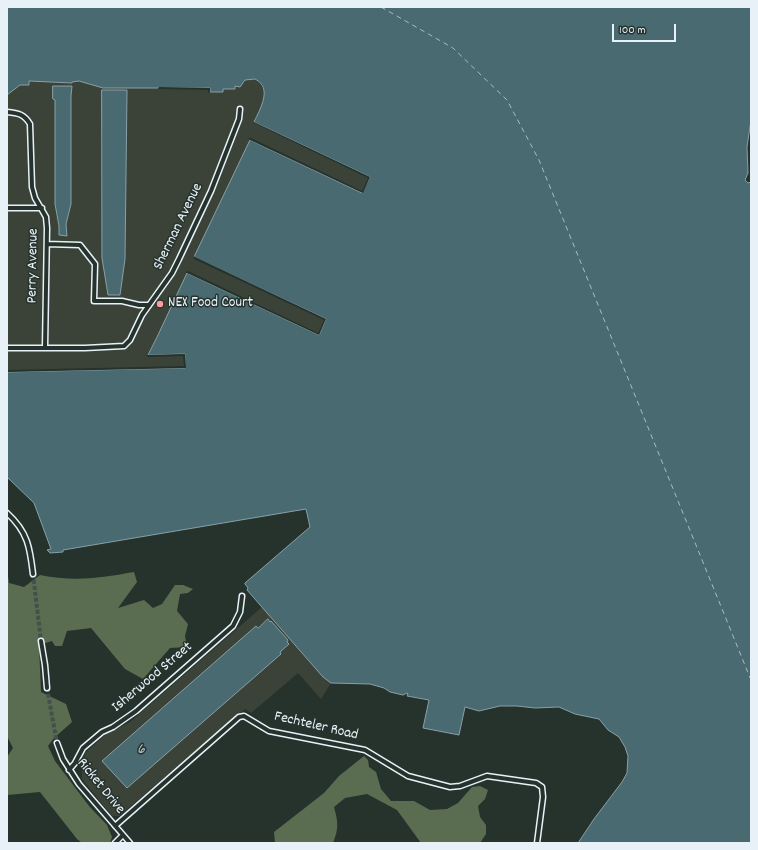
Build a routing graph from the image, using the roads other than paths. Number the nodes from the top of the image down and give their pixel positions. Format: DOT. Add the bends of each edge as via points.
graph roads {
  1 [pos="240,109"];
  2 [pos="7,112"];
  3 [pos="7,208"];
  4 [pos="42,208"];
  5 [pos="47,244"];
  6 [pos="149,305"];
  7 [pos="45,347"];
  8 [pos="7,348"];
  9 [pos="7,513"];
  10 [pos="33,574"];
  11 [pos="242,596"];
  12 [pos="41,641"];
  13 [pos="47,688"];
  14 [pos="57,743"];
  15 [pos="69,770"];
  16 [pos="115,826"];
  17 [pos="123,835"];
  18 [pos="114,843"];
  19 [pos="130,843"];
  20 [pos="537,843"];
  1 -- 6 [label="street, Sherman Avenue" via="211,191 172,273"];
  2 -- 4 [label="street, Perry Avenue" via="19,113 26,117 30,124 32,187 35,198"];
  3 -- 4 [label="street"];
  4 -- 5 [label="street, Perry Avenue" via="47,223"];
  5 -- 6 [label="street" via="80,245 95,264 94,301 122,301"];
  5 -- 7 [label="street, Perry Avenue"];
  6 -- 7 [label="street, Sherman Avenue" via="124,346"];
  7 -- 8 [label="street"];
  9 -- 10 [label="street" via="26,536"];
  11 -- 15 [label="street, Isherwood Street" via="240,612 233,626 136,711 82,748 76,763"];
  12 -- 13 [label="street"];
  14 -- 15 [label="street, Ricket Drive"];
  15 -- 16 [label="street, Ricket Drive"];
  16 -- 17 [label="street, Ricket Drive"];
  16 -- 20 [label="street, Fechteler Road" via="239,717 244,716 270,731 365,750 408,776 450,787 487,776 536,782 542,787 543,797"];
  17 -- 18 [label="street"];
  17 -- 19 [label="street, Ricket Drive"];
}
